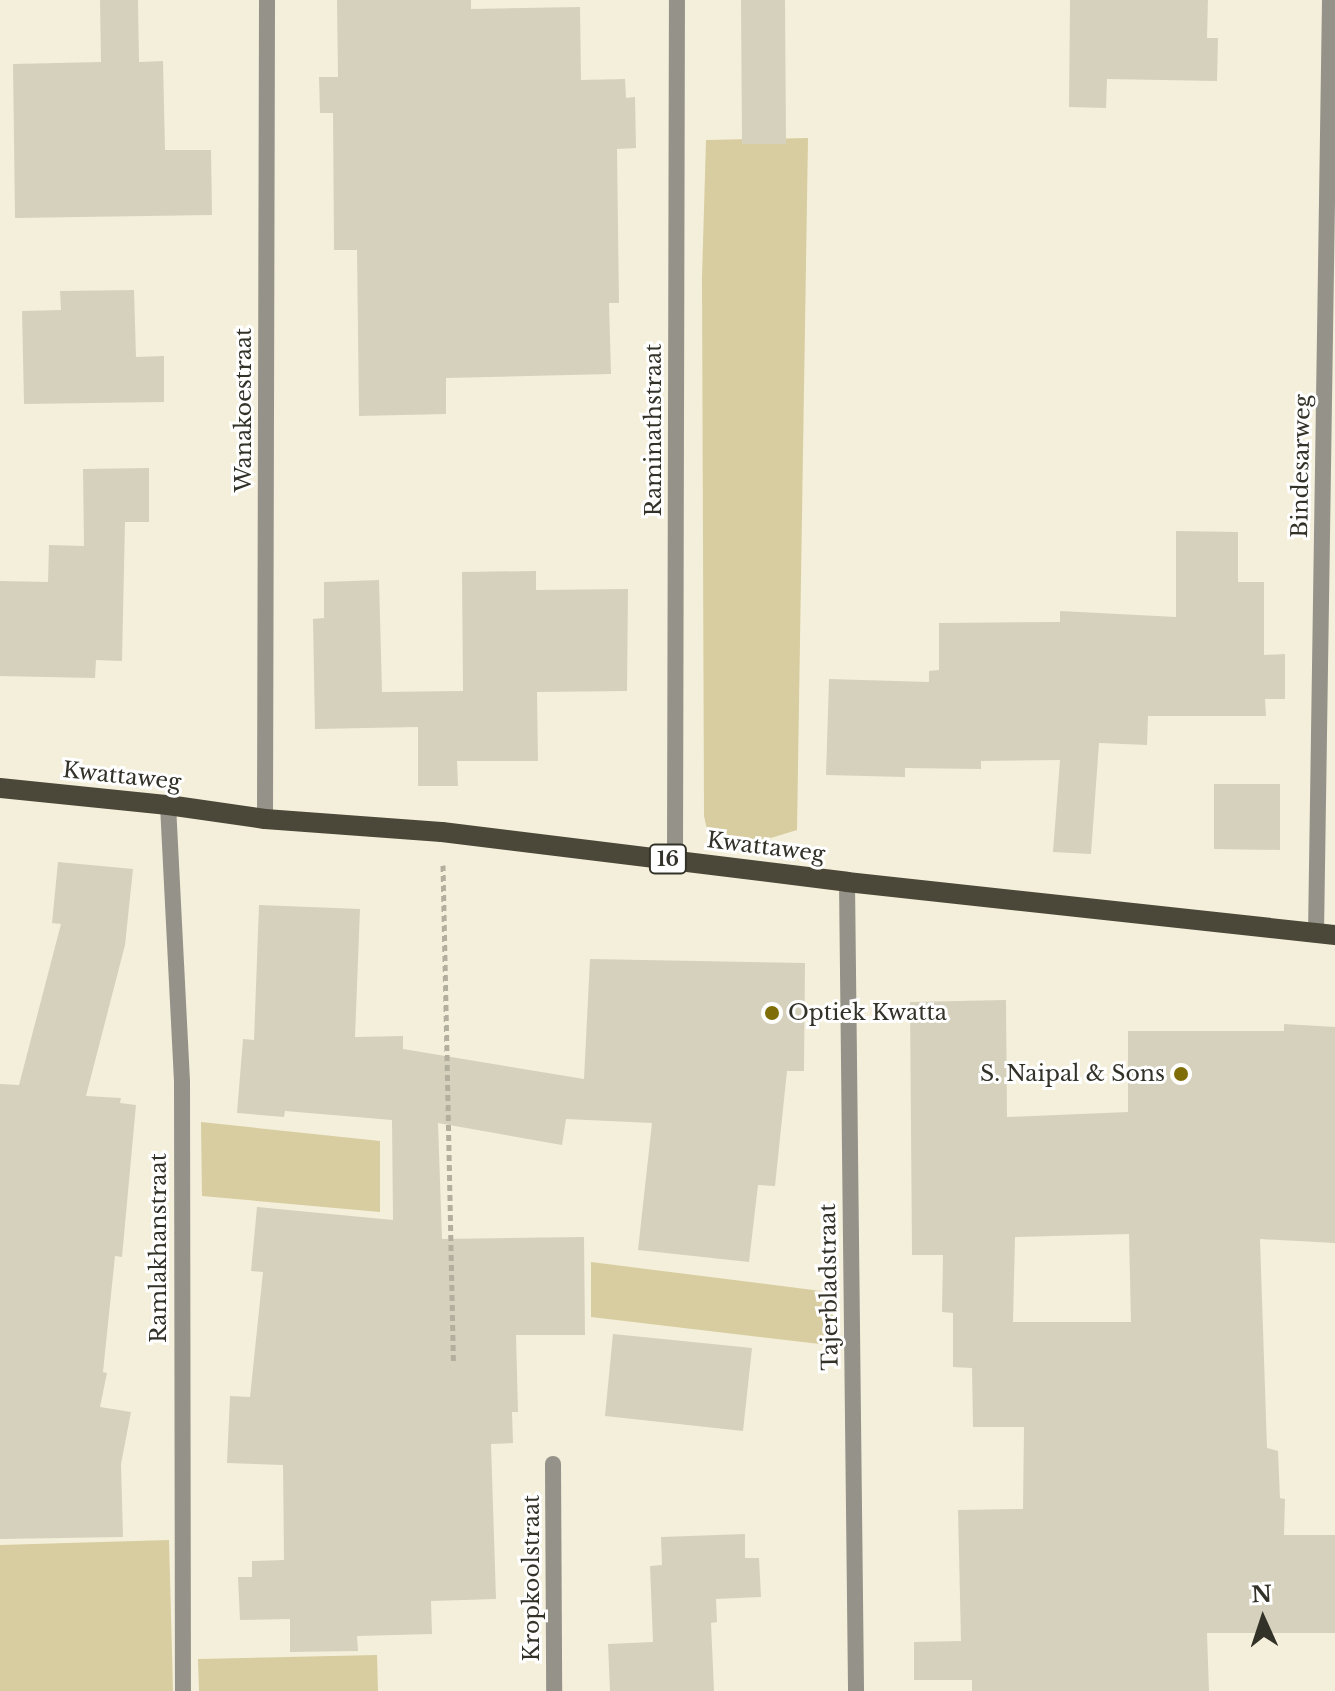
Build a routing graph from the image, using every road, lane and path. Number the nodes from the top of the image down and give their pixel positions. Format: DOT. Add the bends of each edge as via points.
graph roads {
  1 [pos="267,0"];
  2 [pos="677,0"];
  3 [pos="1330,0"];
  4 [pos="0,788"];
  5 [pos="168,805"];
  6 [pos="265,819"];
  7 [pos="442,832"];
  8 [pos="675,859"];
  9 [pos="847,882"];
  10 [pos="1326,934"];
  11 [pos="453,1363"];
  12 [pos="553,1464"];
  13 [pos="183,1691"];
  14 [pos="554,1691"];
  15 [pos="856,1691"];
  1 -- 6 [label="street, Wanakoestraat"];
  2 -- 8 [label="street, Raminathstraat"];
  3 -- 10 [label="street, Bindesarweg"];
  4 -- 5 [label="main road, Kwattaweg / 16"];
  5 -- 6 [label="main road, Kwattaweg / 16"];
  5 -- 13 [label="street, Ramlakhanstraat" via="182,1082"];
  6 -- 7 [label="main road, Kwattaweg / 16"];
  7 -- 8 [label="main road, Kwattaweg / 16"];
  7 -- 11 [label="path"];
  8 -- 9 [label="main road, Kwattaweg / 16"];
  9 -- 10 [label="main road, Kwattaweg / 16"];
  9 -- 15 [label="street, Tajerbladstraat"];
  12 -- 14 [label="street, Kropkoolstraat"];
}
